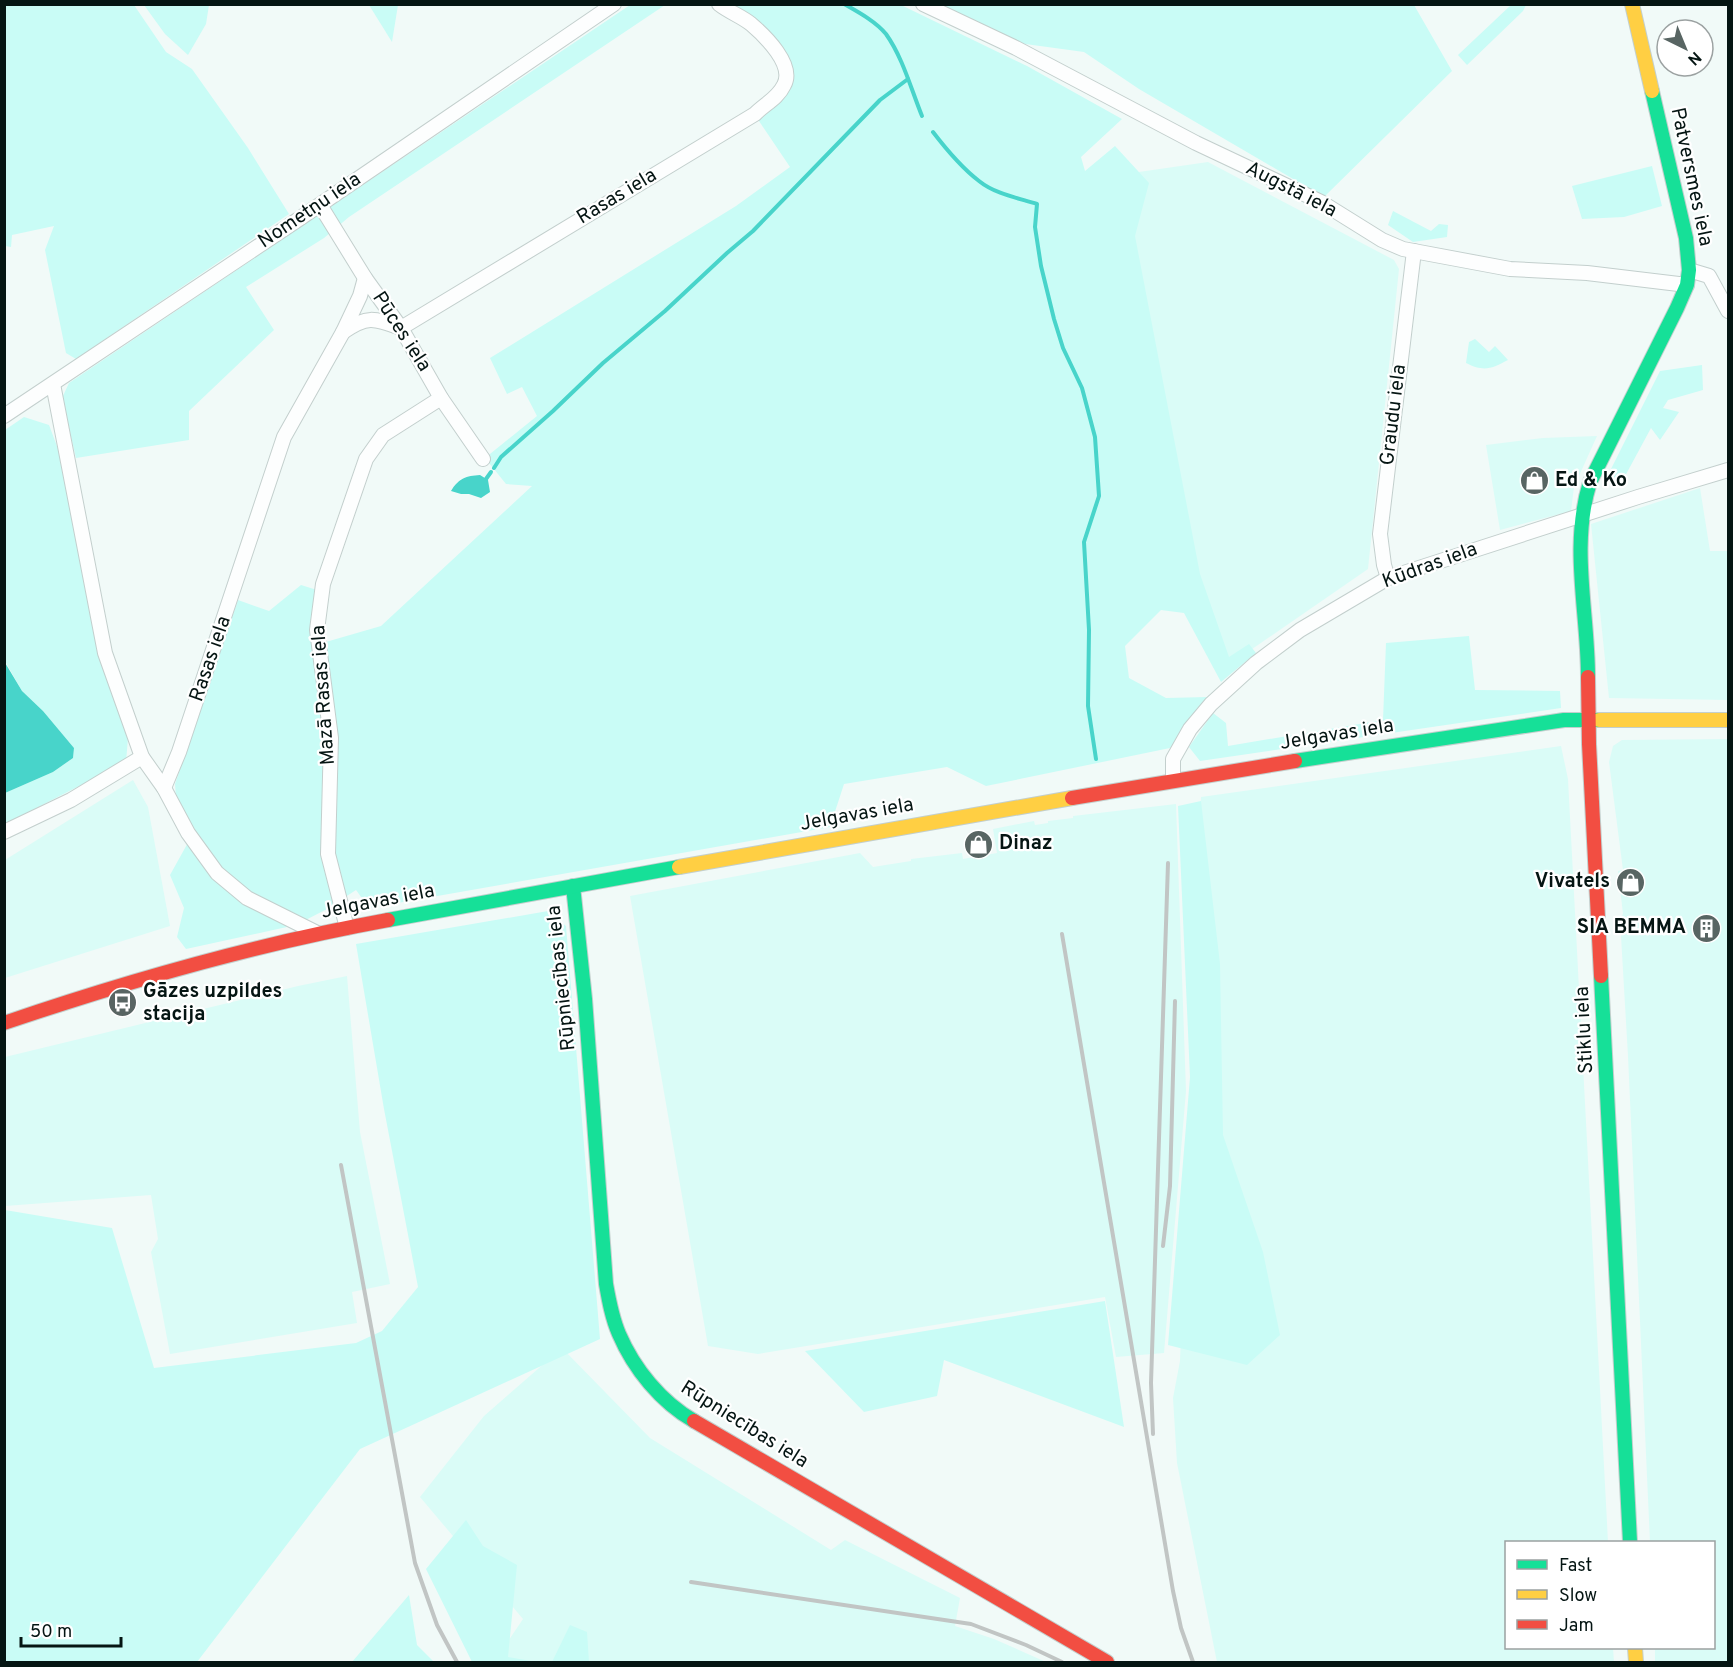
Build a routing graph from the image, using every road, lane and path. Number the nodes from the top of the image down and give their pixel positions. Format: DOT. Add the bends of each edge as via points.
graph roads {
  1 [pos="614,4"];
  2 [pos="719,4"];
  3 [pos="923,4"];
  4 [pos="1632,4"];
  5 [pos="320,205"];
  6 [pos="1414,252"];
  7 [pos="1689,270"];
  8 [pos="365,278"];
  9 [pos="1686,285"];
  10 [pos="1728,311"];
  11 [pos="401,327"];
  12 [pos="343,332"];
  13 [pos="53,384"];
  14 [pos="441,398"];
  15 [pos="4,416"];
  16 [pos="483,459"];
  17 [pos="1728,470"];
  18 [pos="1582,516"];
  19 [pos="1388,578"];
  20 [pos="1728,720"];
  21 [pos="1588,721"];
  22 [pos="142,757"];
  23 [pos="1173,780"];
  24 [pos="164,788"];
  25 [pos="4,832"];
  26 [pos="573,886"];
  27 [pos="347,928"];
  28 [pos="317,933"];
  29 [pos="4,1023"];
  30 [pos="1630,1541"];
  31 [pos="1107,1662"];
  1 -- 5 [label="street, Nometņu iela"];
  2 -- 11 [label="street, Rasas iela" via="750,22 774,47 786,67 786,83 773,100"];
  3 -- 6 [label="street, Augstā iela" via="1321,202 1382,240"];
  4 -- 7 [label="street, Patversmes iela" via="1683,219"];
  5 -- 8 [label="street, Pūces iela"];
  5 -- 13 [label="street, Nometņu iela"];
  6 -- 9 [label="street, Augstā iela" via="1510,269"];
  6 -- 19 [label="street, Graudu iela" via="1380,534"];
  7 -- 9 [label="street, Patversmes iela"];
  7 -- 10 [label="street" via="1709,276"];
  8 -- 11 [label="street, Pūces iela"];
  8 -- 12 [label="street, Rasas iela"];
  9 -- 18 [label="street, Patversmes iela" via="1590,482"];
  11 -- 12 [label="street" via="371,319"];
  11 -- 14 [label="street, Pūces iela"];
  12 -- 24 [label="street, Rasas iela" via="284,437"];
  13 -- 15 [label="street, Nometņu iela"];
  13 -- 22 [label="street" via="105,653"];
  14 -- 16 [label="street, Pūces iela"];
  14 -- 27 [label="street, Mazā Rasas iela" via="383,435 366,459 323,584 317,630 331,738 328,854"];
  17 -- 18 [label="street, Kūdras iela"];
  18 -- 19 [label="street, Kūdras iela"];
  18 -- 21 [label="street, Stiklu iela" via="1579,549 1588,648"];
  19 -- 23 [label="street, Kūdras iela" via="1300,630 1211,704 1190,729 1173,759"];
  20 -- 21 [label="street, Jelgavas iela"];
  21 -- 23 [label="street, Jelgavas iela" via="1564,720"];
  21 -- 30 [label="street, Stiklu iela"];
  22 -- 24 [label="street"];
  22 -- 25 [label="street" via="71,800"];
  23 -- 26 [label="street, Jelgavas iela"];
  24 -- 28 [label="street" via="188,833 217,873 247,898"];
  26 -- 27 [label="street, Jelgavas iela"];
  26 -- 31 [label="street, Rūpniecības iela" via="606,1284 618,1333 642,1374 661,1396 689,1418"];
  27 -- 28 [label="street, Jelgavas iela"];
  28 -- 29 [label="street, Jelgavas iela" via="194,963"];
}
